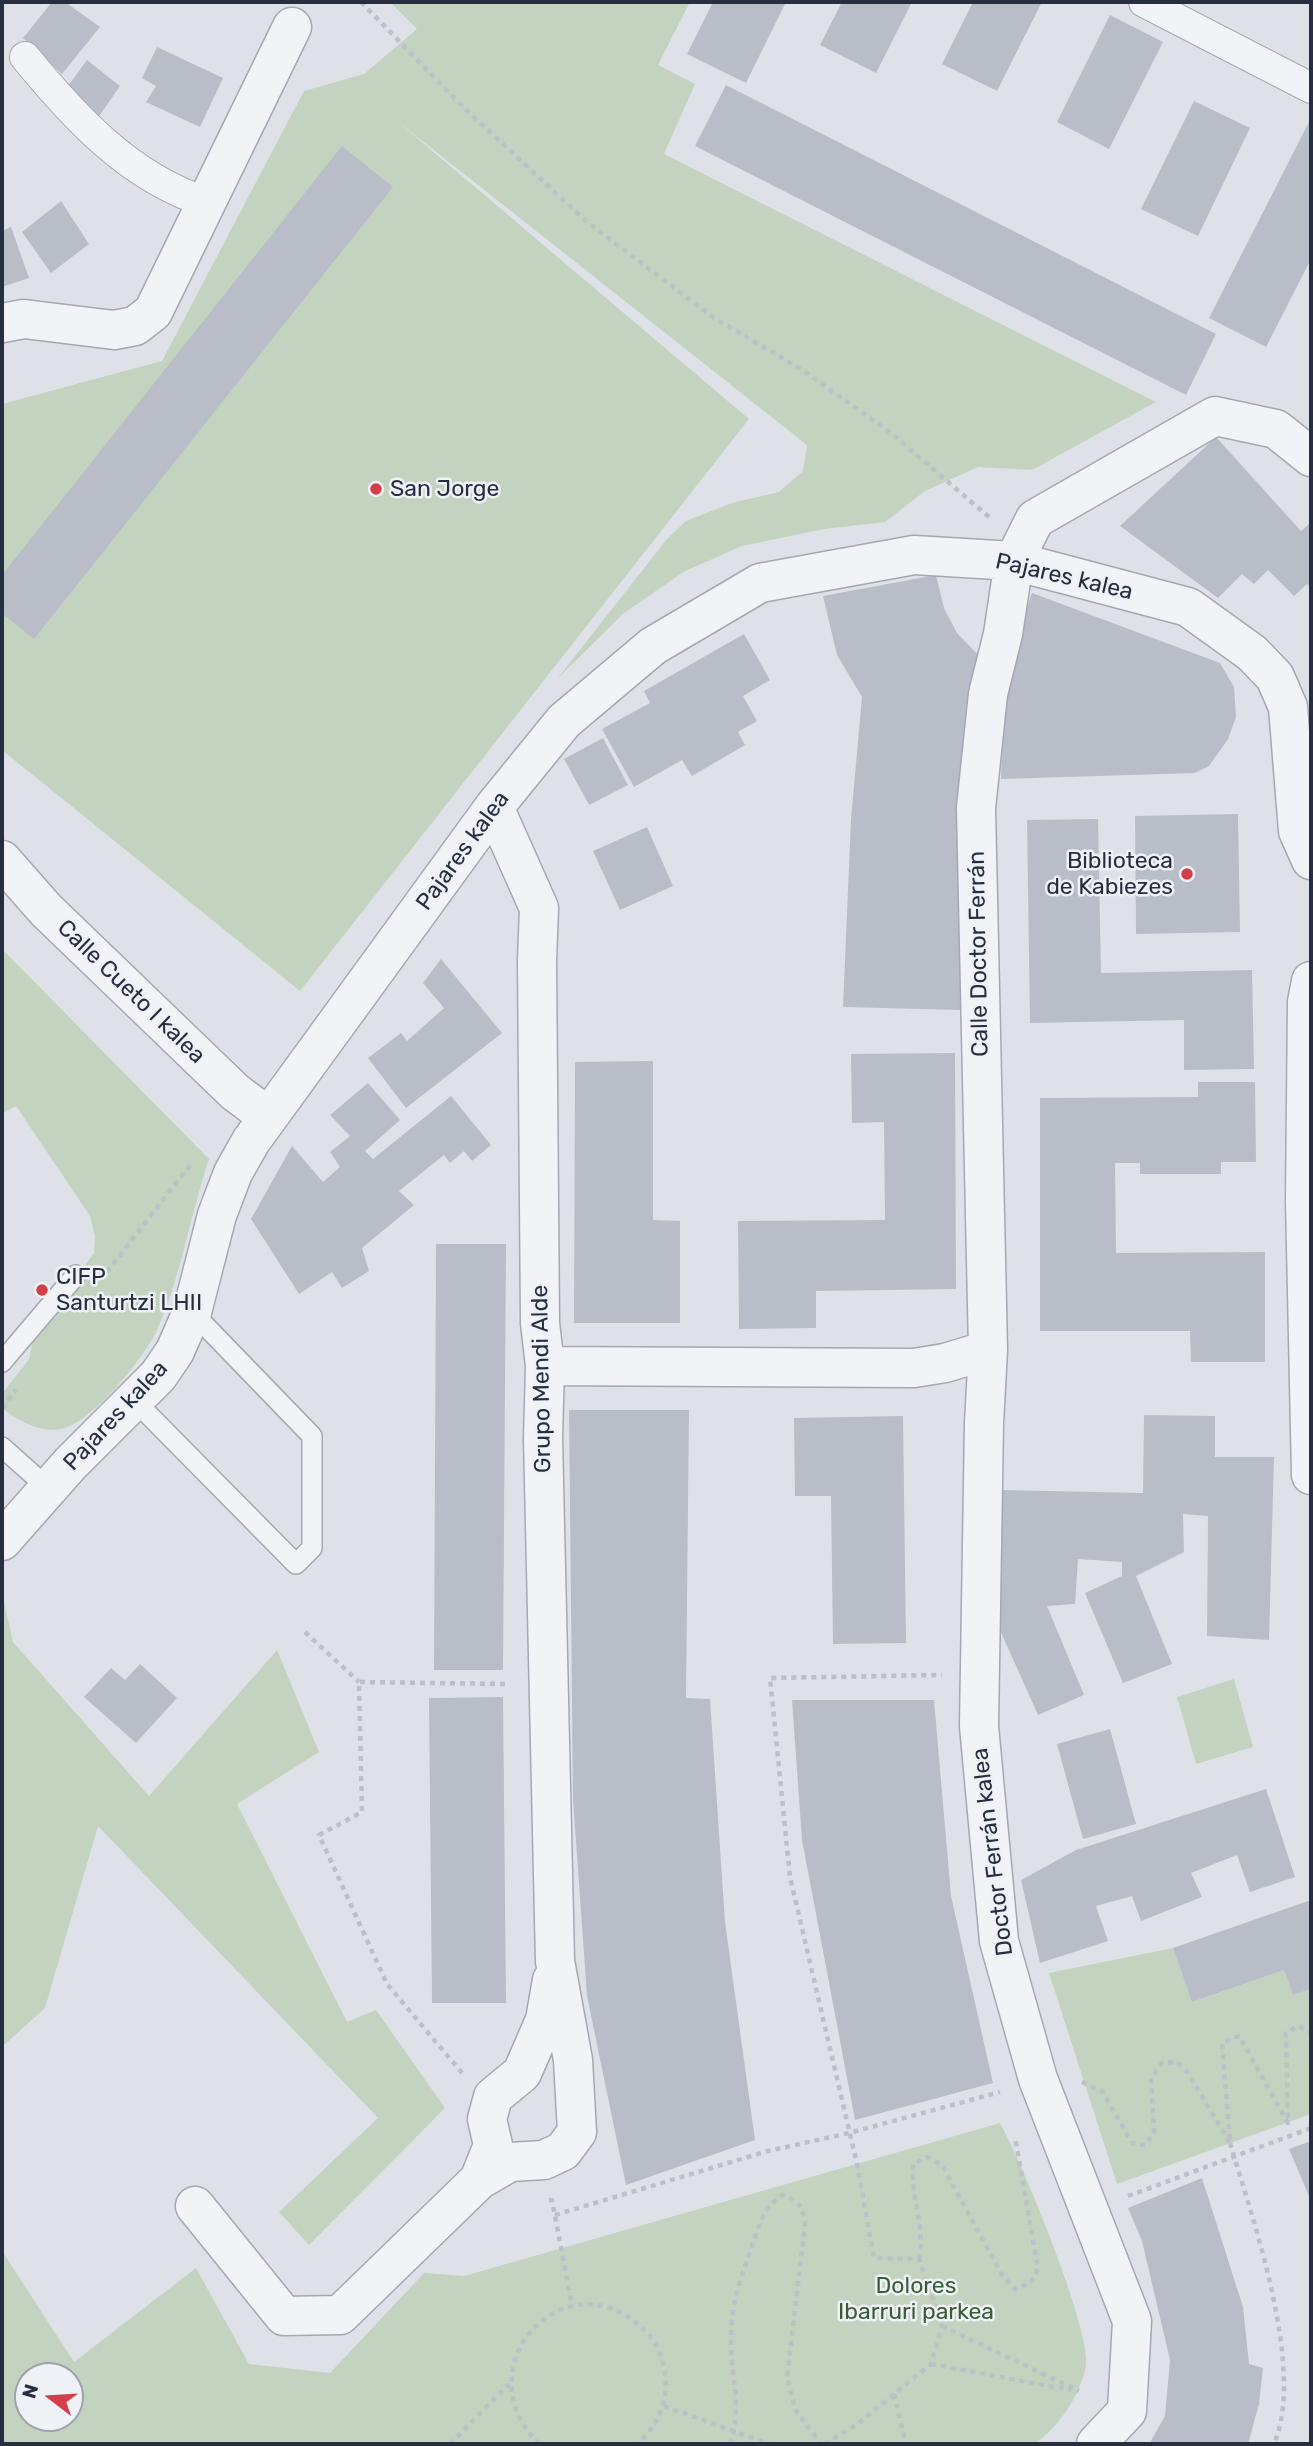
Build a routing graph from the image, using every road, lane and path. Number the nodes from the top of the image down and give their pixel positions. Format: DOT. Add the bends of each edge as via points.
graph roads {
  1 [pos="361,2"];
  2 [pos="1144,2"];
  3 [pos="292,27"];
  4 [pos="25,57"];
  5 [pos="1311,88"];
  6 [pos="206,202"];
  7 [pos="2,323"];
  8 [pos="1311,457"];
  9 [pos="990,518"];
  10 [pos="1014,561"];
  11 [pos="494,807"];
  12 [pos="2,860"];
  13 [pos="1311,860"];
  14 [pos="1311,981"];
  15 [pos="267,1116"];
  16 [pos="199,1153"];
  17 [pos="76,1275"];
  18 [pos="105,1275"];
  19 [pos="192,1312"];
  20 [pos="988,1350"];
  21 [pos="2,1362"];
  22 [pos="545,1366"];
  23 [pos="19,1386"];
  24 [pos="135,1401"];
  25 [pos="2,1408"];
  26 [pos="2,1447"];
  27 [pos="1311,1475"];
  28 [pos="48,1488"];
  29 [pos="2,1541"];
  30 [pos="305,1632"];
  31 [pos="980,1675"];
  32 [pos="359,1682"];
  33 [pos="510,1684"];
  34 [pos="555,1961"];
  35 [pos="1311,2032"];
  36 [pos="470,2083"];
  37 [pos="1084,2084"];
  38 [pos="1013,2089"];
  39 [pos="1311,2128"];
  40 [pos="849,2133"];
  41 [pos="1230,2143"];
  42 [pos="1015,2151"];
  43 [pos="1234,2158"];
  44 [pos="479,2180"];
  45 [pos="1120,2199"];
  46 [pos="541,2201"];
  47 [pos="195,2206"];
  48 [pos="555,2215"];
  49 [pos="919,2259"];
  50 [pos="572,2306"];
  51 [pos="942,2326"];
  52 [pos="931,2364"];
  53 [pos="509,2384"];
  54 [pos="894,2394"];
  55 [pos="664,2406"];
  56 [pos="735,2432"];
  57 [pos="450,2444"];
  58 [pos="539,2444"];
  59 [pos="638,2444"];
  60 [pos="730,2444"];
  61 [pos="769,2444"];
  62 [pos="823,2444"];
  63 [pos="906,2444"];
  64 [pos="1096,2444"];
  65 [pos="1274,2444"];
  1 -- 9 [label="path" via="464,108 586,221 714,318 801,369 891,433"];
  2 -- 5 [label="street"];
  3 -- 6 [label="street"];
  4 -- 6 [label="street" via="106,146 180,194"];
  6 -- 7 [label="street" via="153,312 135,326 114,330 24,319"];
  8 -- 10 [label="street, Calle Doctor Ferrán" via="1276,429 1216,416 1035,519"];
  10 -- 11 [label="street, Pajares kalea" via="914,555 760,583 653,646 564,721"];
  10 -- 13 [label="street, Pajares kalea" via="1188,607 1252,653 1275,677 1288,707 1298,831"];
  10 -- 20 [label="street, Calle Doctor Ferrán" via="988,694 976,808"];
  11 -- 15 [label="street, Pajares kalea"];
  11 -- 22 [label="street, Grupo Mendi Alde" via="539,908 540,1309"];
  12 -- 15 [label="street, Calle Cueto I kalea" via="46,910 235,1092"];
  14 -- 27 [label="street" via="1305,1200"];
  15 -- 19 [label="street, Pajares kalea" via="233,1173"];
  16 -- 18 [label="path"];
  17 -- 21 [label="lane"];
  19 -- 24 [label="street, Pajares kalea" via="175,1351"];
  19 -- 24 [label="lane" via="312,1436 312,1548 296,1564"];
  20 -- 22 [label="street" via="914,1368"];
  20 -- 31 [label="street, Doctor Ferrán kalea"];
  22 -- 34 [label="street, Grupo Mendi Alde"];
  23 -- 25 [label="path"];
  24 -- 28 [label="street, Pajares kalea"];
  26 -- 28 [label="lane"];
  28 -- 29 [label="street, Pajares kalea"];
  30 -- 32 [label="path"];
  31 -- 40 [label="path" via="770,1678 790,1877"];
  31 -- 64 [label="street, Doctor Ferrán kalea" via="979,1726 999,1941 1038,2079 1132,2321 1127,2411"];
  32 -- 33 [label="path"];
  32 -- 36 [label="path" via="362,1812 319,1835 387,1984"];
  34 -- 44 [label="street, Grupo Mendi Alde" via="545,2020 522,2073 493,2096 487,2119 493,2145"];
  34 -- 44 [label="street, Grupo Mendi Alde" via="573,2060 577,2132 563,2151 544,2160 510,2162"];
  35 -- 41 [label="path" via="1298,2026 1286,2033 1288,2123 1239,2036 1222,2043"];
  37 -- 41 [label="path" via="1103,2092 1132,2143 1144,2146 1154,2133 1151,2078 1163,2063 1177,2062"];
  38 -- 40 [label="path"];
  39 -- 43 [label="path"];
  40 -- 48 [label="path" via="768,2151"];
  40 -- 49 [label="path" via="874,2258"];
  41 -- 43 [label="path"];
  42 -- 49 [label="path" via="1038,2269 1031,2283 1014,2289 1002,2275 942,2165 927,2157 913,2164 911,2184 922,2245"];
  43 -- 45 [label="path"];
  43 -- 65 [label="path" via="1280,2328 1286,2383"];
  44 -- 47 [label="street, Grupo Mendi Alde" via="340,2315 284,2316"];
  46 -- 48 [label="path" via="552,2200"];
  48 -- 50 [label="path"];
  49 -- 51 [label="path"];
  50 -- 53 [label="path" via="548,2316 527,2334 514,2358"];
  50 -- 55 [label="path" via="599,2306 624,2314 646,2330 660,2353 667,2379"];
  51 -- 52 [label="path"];
  51 -- 52 [label="path" via="1079,2391"];
  52 -- 54 [label="path"];
  53 -- 57 [label="path"];
  53 -- 58 [label="path" via="514,2409 525,2431"];
  54 -- 62 [label="path"];
  54 -- 63 [label="path"];
  55 -- 56 [label="path"];
  55 -- 59 [label="path"];
  56 -- 60 [label="path"];
  56 -- 61 [label="path"];
  56 -- 62 [label="path" via="737,2394 731,2338 735,2293 763,2215 771,2202 783,2195 796,2199 806,2224 786,2378 796,2411"];
}
